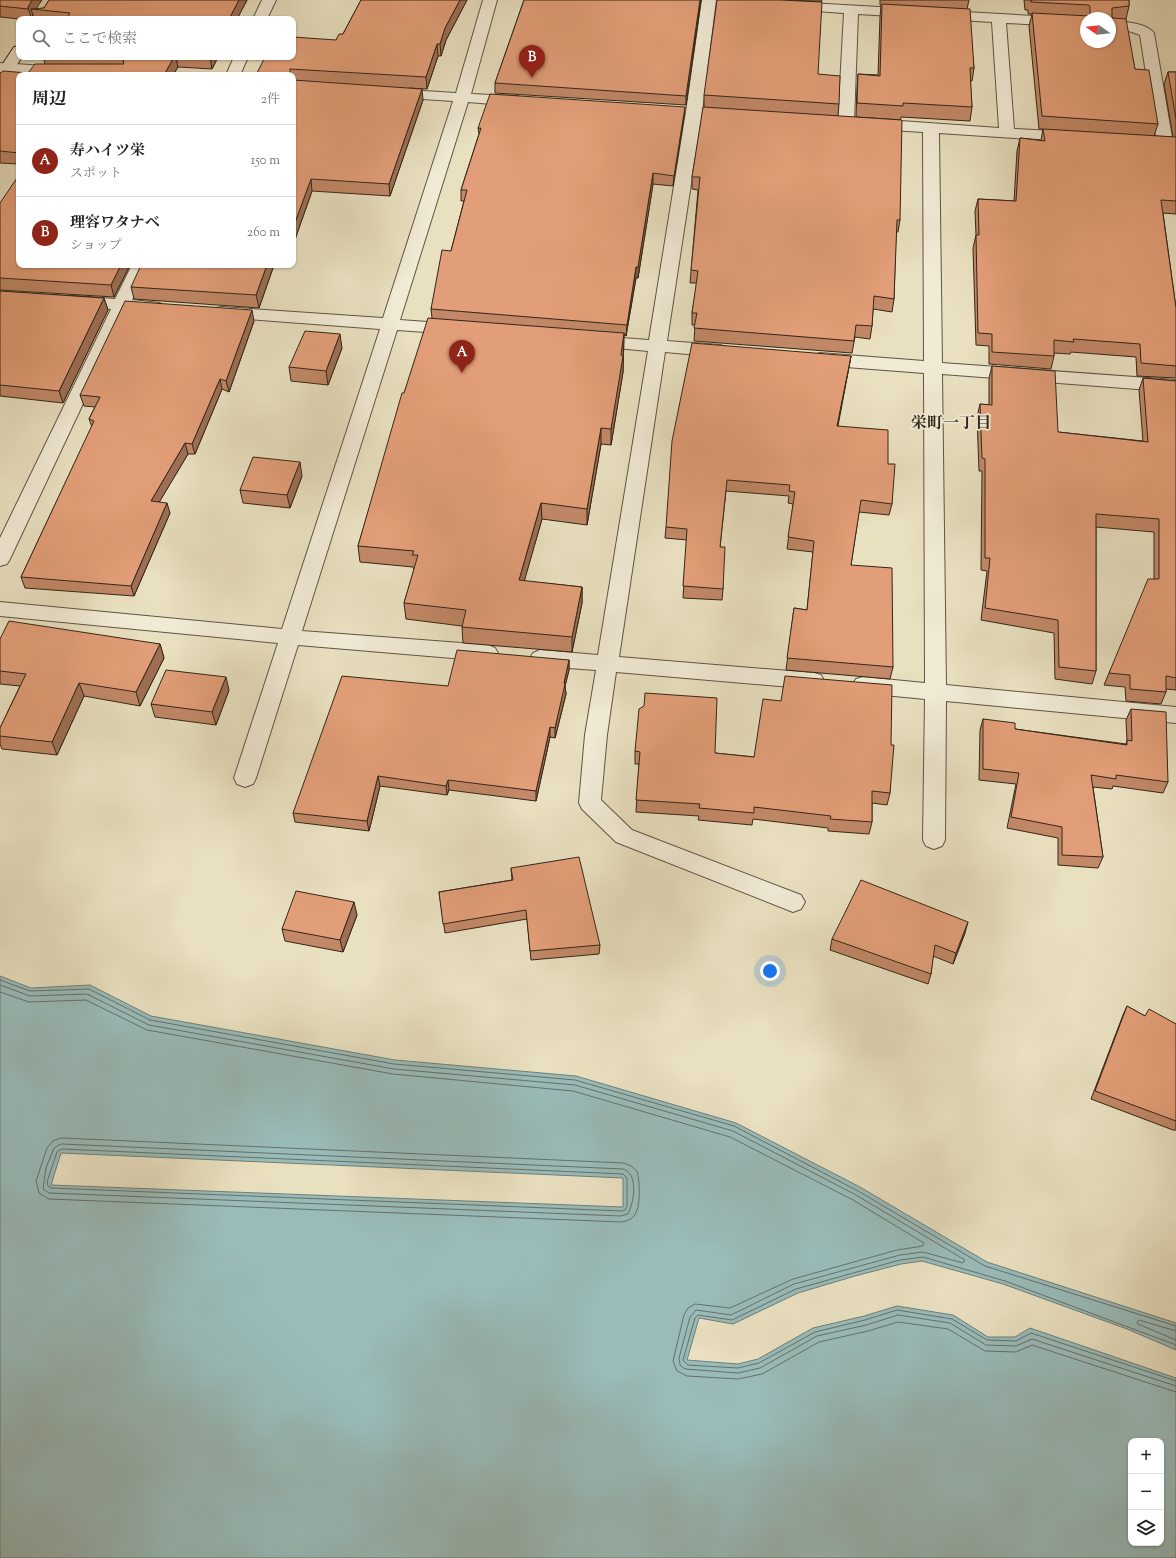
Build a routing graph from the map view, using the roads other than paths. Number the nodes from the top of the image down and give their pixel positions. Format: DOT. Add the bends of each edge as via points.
graph roads {
  1 [pos="269,0"];
  2 [pos="490,0"];
  3 [pos="714,1"];
  4 [pos="780,5"];
  5 [pos="851,10"];
  6 [pos="261,16"];
  7 [pos="999,18"];
  8 [pos="1080,23"];
  9 [pos="1116,25"];
  10 [pos="16,54"];
  11 [pos="240,60"];
  12 [pos="3,72"];
  13 [pos="16,72"];
  14 [pos="234,72"];
  15 [pos="378,92"];
  16 [pos="462,98"];
  17 [pos="532,102"];
  18 [pos="830,121"];
  19 [pos="846,122"];
  20 [pos="931,128"];
  21 [pos="1007,133"];
  22 [pos="1086,138"];
  23 [pos="1149,142"];
  24 [pos="1172,145"];
  25 [pos="139,268"];
  26 [pos="61,300"];
  27 [pos="121,305"];
  28 [pos="169,308"];
  29 [pos="208,311"];
  30 [pos="391,324"];
  31 [pos="469,330"];
  32 [pos="578,339"];
  33 [pos="656,346"];
  34 [pos="736,352"];
  35 [pos="807,358"];
  36 [pos="933,368"];
  37 [pos="1176,386"];
  38 [pos="0,559"];
  39 [pos="0,608"];
  40 [pos="289,637"];
  41 [pos="607,663"];
  42 [pos="936,692"];
  43 [pos="1176,716"];
  44 [pos="245,778"];
  45 [pos="934,840"];
  46 [pos="793,902"];
  1 -- 6 [label="street"];
  2 -- 16 [label="street"];
  3 -- 33 [label="street"];
  4 -- 5 [label="street"];
  5 -- 7 [label="street"];
  5 -- 19 [label="street"];
  7 -- 8 [label="street"];
  7 -- 21 [label="street"];
  9 -- 24 [label="street" via="1128,26 1147,33"];
  10 -- 12 [label="street"];
  11 -- 14 [label="street"];
  12 -- 13 [label="street"];
  15 -- 16 [label="street"];
  16 -- 17 [label="street"];
  16 -- 30 [label="street"];
  18 -- 19 [label="street"];
  19 -- 20 [label="street"];
  20 -- 21 [label="street"];
  20 -- 36 [label="street"];
  21 -- 22 [label="street"];
  23 -- 24 [label="street"];
  25 -- 27 [label="street"];
  26 -- 27 [label="street"];
  27 -- 28 [label="street"];
  27 -- 38 [label="street"];
  29 -- 30 [label="street"];
  30 -- 31 [label="street"];
  30 -- 40 [label="street"];
  32 -- 33 [label="street"];
  33 -- 34 [label="street"];
  33 -- 41 [label="street"];
  35 -- 36 [label="street"];
  36 -- 37 [label="street"];
  36 -- 42 [label="street"];
  39 -- 40 [label="street"];
  40 -- 41 [label="street"];
  40 -- 44 [label="street"];
  41 -- 42 [label="street"];
  41 -- 46 [label="street" via="596,735 590,803 624,836"];
  42 -- 43 [label="street"];
  42 -- 45 [label="street"];
}
